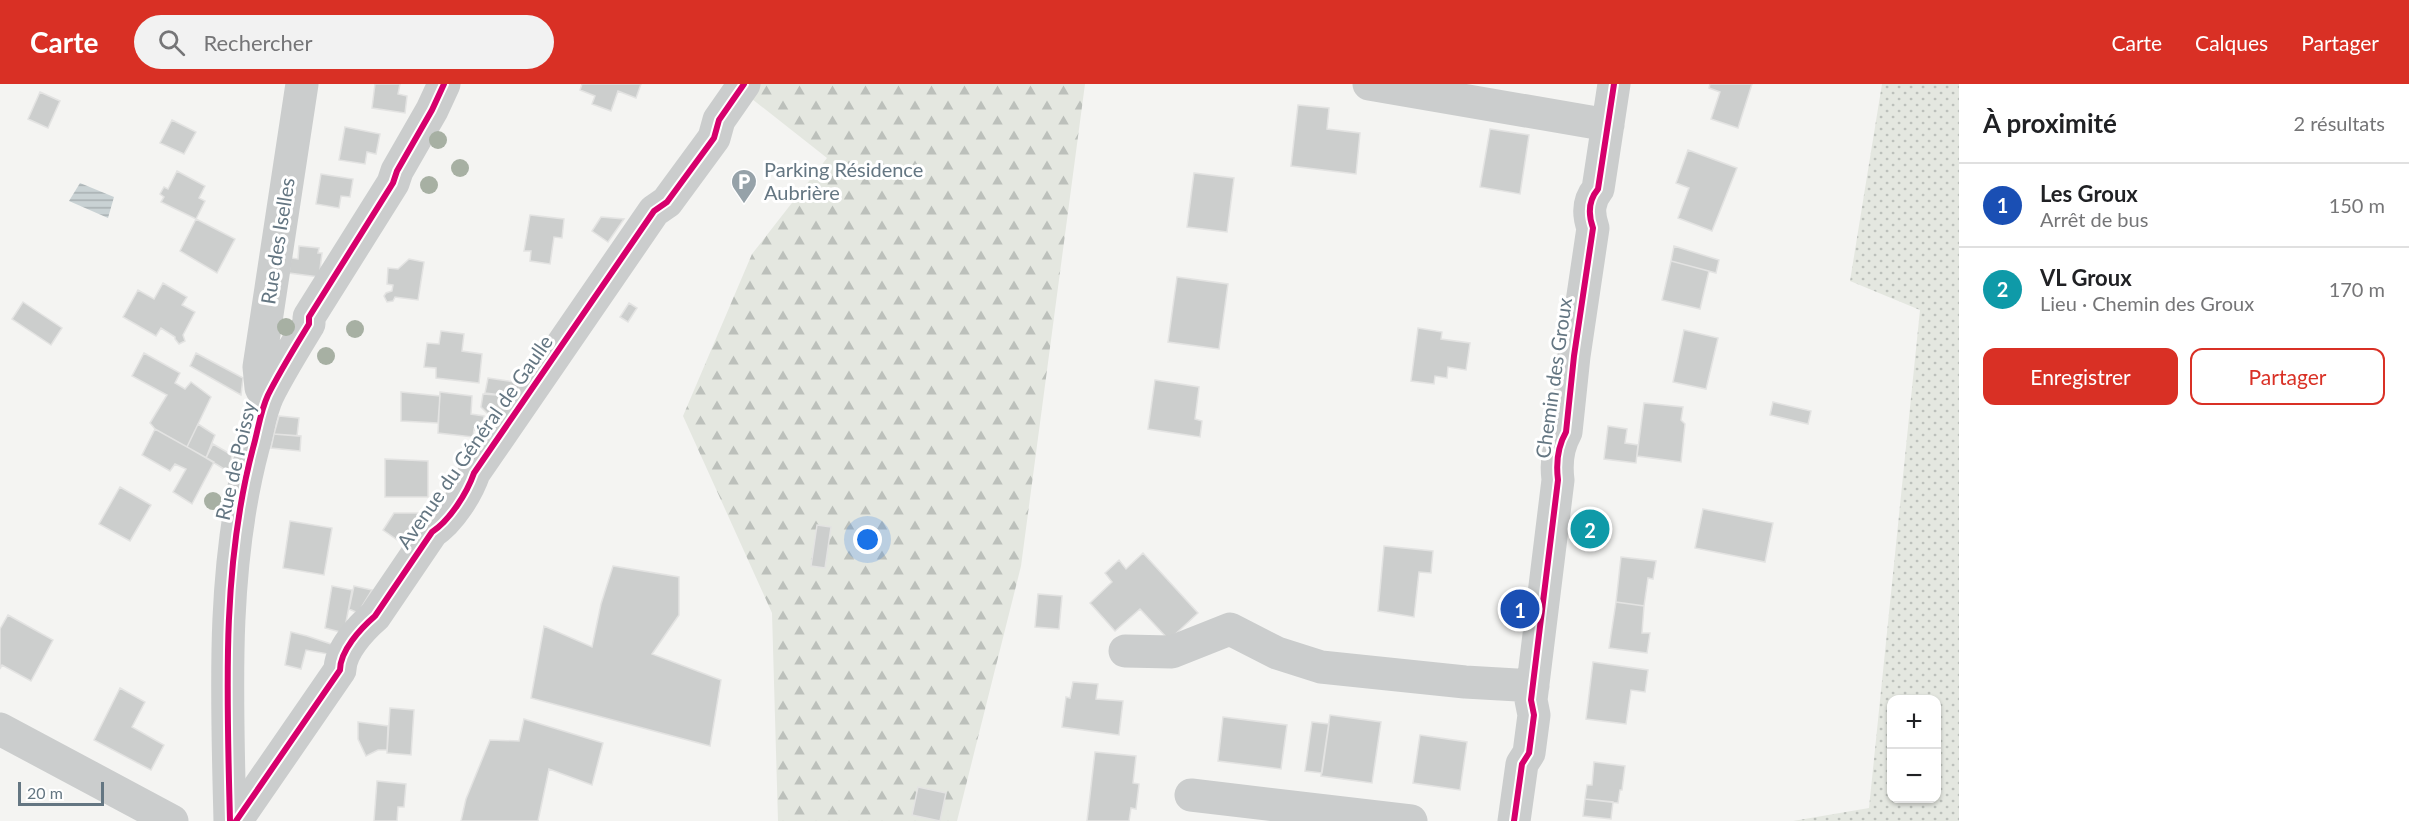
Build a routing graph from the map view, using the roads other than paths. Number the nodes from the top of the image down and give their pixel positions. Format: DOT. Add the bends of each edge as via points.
graph roads {
  1 [pos="302,84"];
  2 [pos="444,84"];
  3 [pos="744,84"];
  4 [pos="1369,84"];
  5 [pos="1614,84"];
  6 [pos="1608,125"];
  7 [pos="267,397"];
  8 [pos="1125,651"];
  9 [pos="1533,686"];
  10 [pos="0,729"];
  11 [pos="1191,795"];
  12 [pos="172,821"];
  13 [pos="230,821"];
  14 [pos="236,821"];
  15 [pos="1411,821"];
  16 [pos="1514,821"];
  1 -- 7 [label="street, Rue des Iselles" via="259,367 261,388"];
  2 -- 7 [label="street, Rue de Poissy" via="393,183 323,293"];
  3 -- 14 [label="street, Avenue du Général de Gaulle" via="718,120 714,138 668,202 654,211 480,464 470,485 340,659 339,670"];
  4 -- 6 [label="street"];
  5 -- 6 [label="street, Chemin des Groux"];
  6 -- 9 [label="street, Chemin des Groux" via="1598,189 1592,196 1589,215 1593,228 1566,432 1557,470"];
  7 -- 13 [label="street, Rue de Poissy" via="247,471 235,542 227,698"];
  8 -- 9 [label="street" via="1172,652 1230,629 1277,653 1321,667"];
  9 -- 16 [label="street, Chemin des Groux" via="1529,753 1522,764"];
  10 -- 12 [label="street"];
  11 -- 15 [label="street"];
}
